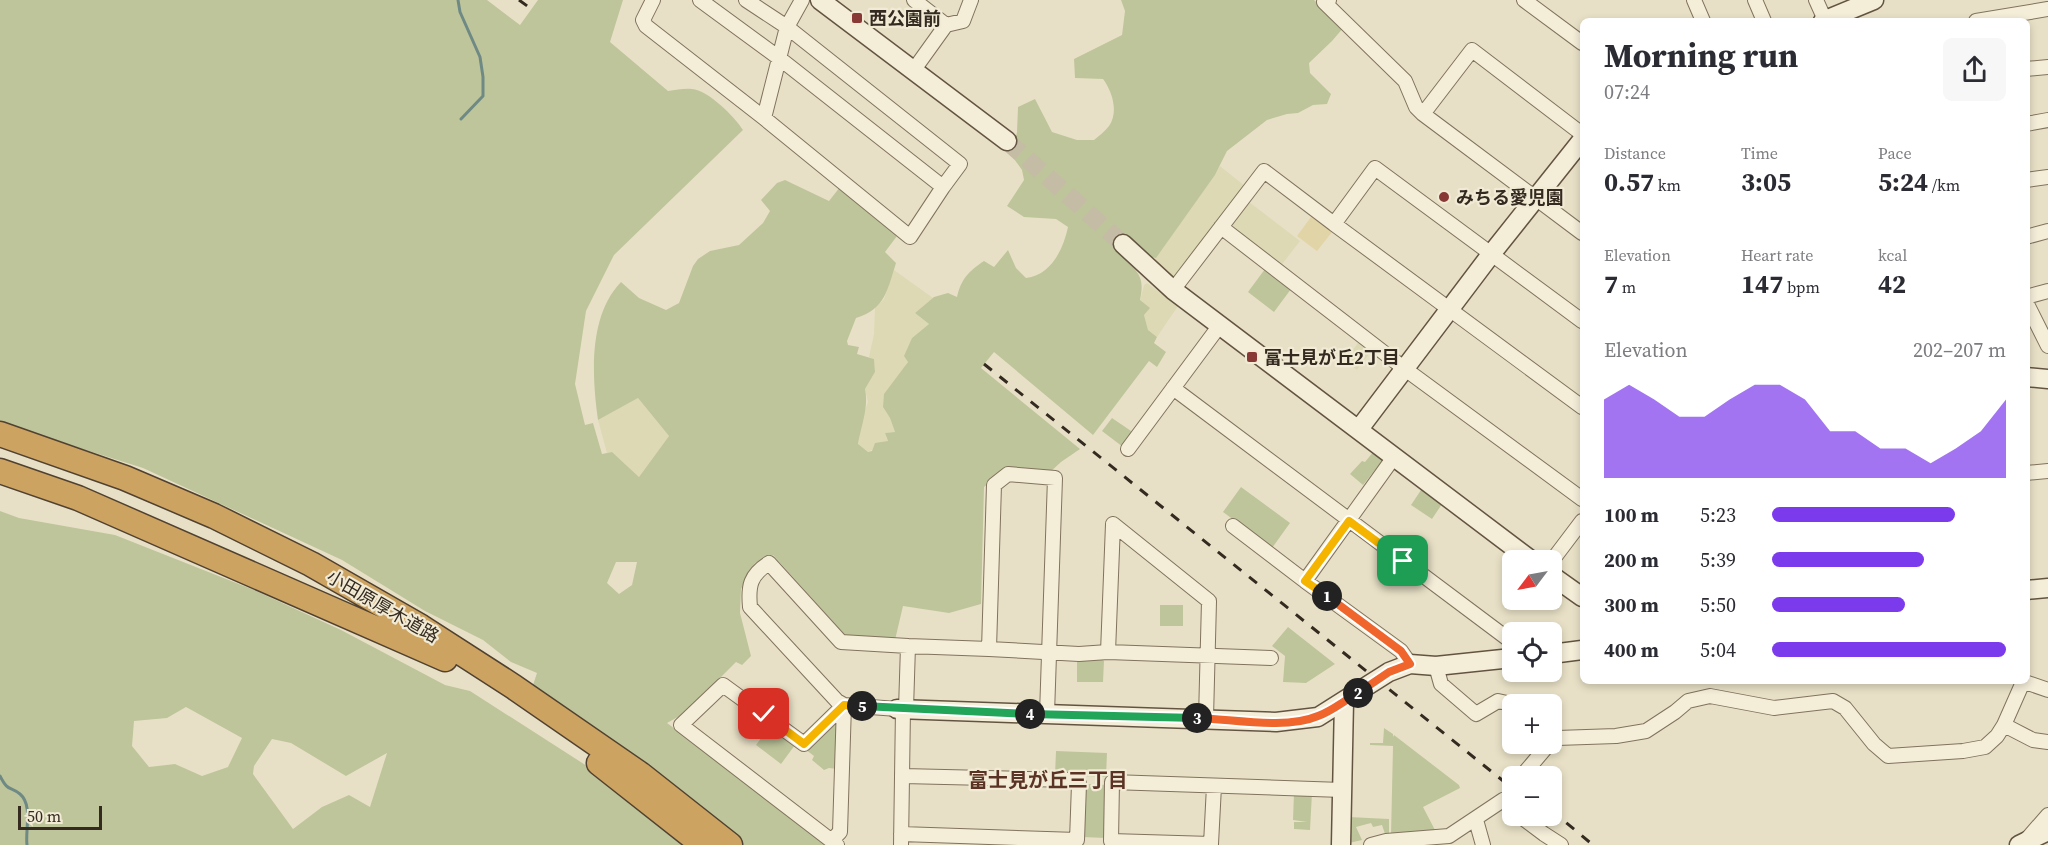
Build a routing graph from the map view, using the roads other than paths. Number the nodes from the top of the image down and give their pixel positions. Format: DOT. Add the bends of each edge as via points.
graph roads {
  1 [pos="653,0"];
  2 [pos="700,0"];
  3 [pos="746,0"];
  4 [pos="802,0"];
  5 [pos="820,0"];
  6 [pos="914,0"];
  7 [pos="971,0"];
  8 [pos="1329,0"];
  9 [pos="1524,0"];
  10 [pos="1694,0"];
  11 [pos="1755,0"];
  12 [pos="1816,0"];
  13 [pos="1874,0"];
  14 [pos="2048,9"];
  15 [pos="1702,18"];
  16 [pos="1763,18"];
  17 [pos="1823,18"];
  18 [pos="1831,18"];
  19 [pos="1994,18"];
  20 [pos="946,25"];
  21 [pos="787,27"];
  22 [pos="1580,42"];
  23 [pos="779,58"];
  24 [pos="2048,67"];
  25 [pos="2030,69"];
  26 [pos="913,71"];
  27 [pos="1423,114"];
  28 [pos="764,118"];
  29 [pos="2048,120"];
  30 [pos="2030,123"];
  31 [pos="1580,132"];
  32 [pos="1007,141"];
  33 [pos="1580,143"];
  34 [pos="2048,177"];
  35 [pos="2030,179"];
  36 [pos="943,187"];
  37 [pos="1537,198"];
  38 [pos="1334,224"];
  39 [pos="1221,227"];
  40 [pos="1580,231"];
  41 [pos="2048,231"];
  42 [pos="2030,236"];
  43 [pos="1123,244"];
  44 [pos="1492,253"];
  45 [pos="1173,290"];
  46 [pos="2048,291"];
  47 [pos="2030,296"];
  48 [pos="1450,309"];
  49 [pos="2030,310"];
  50 [pos="1580,319"];
  51 [pos="1220,325"];
  52 [pos="2048,346"];
  53 [pos="1405,369"];
  54 [pos="2030,377"];
  55 [pos="2048,379"];
  56 [pos="1173,388"];
  57 [pos="1580,406"];
  58 [pos="1359,429"];
  59 [pos="0,434"];
  60 [pos="0,448"];
  61 [pos="1128,449"];
  62 [pos="1394,457"];
  63 [pos="0,471"];
  64 [pos="2048,471"];
  65 [pos="2030,473"];
  66 [pos="1580,498"];
  67 [pos="1349,521"];
  68 [pos="1580,524"];
  69 [pos="1233,526"];
  70 [pos="1517,550"];
  71 [pos="1560,550"];
  72 [pos="1305,581"];
  73 [pos="1562,583"];
  74 [pos="2048,588"];
  75 [pos="2030,590"];
  76 [pos="1580,596"];
  77 [pos="1502,635"];
  78 [pos="908,646"];
  79 [pos="989,649"];
  80 [pos="1580,650"];
  81 [pos="1048,651"];
  82 [pos="1108,652"];
  83 [pos="1562,653"];
  84 [pos="1209,655"];
  85 [pos="445,658"];
  86 [pos="1271,658"];
  87 [pos="1502,659"];
  88 [pos="1410,664"];
  89 [pos="1436,666"];
  90 [pos="2022,684"];
  91 [pos="2030,684"];
  92 [pos="2048,690"];
  93 [pos="1344,701"];
  94 [pos="1502,702"];
  95 [pos="844,705"];
  96 [pos="902,709"];
  97 [pos="1047,714"];
  98 [pos="1206,718"];
  99 [pos="2004,725"];
  100 [pos="1562,739"];
  101 [pos="2048,742"];
  102 [pos="1540,754"];
  103 [pos="1530,766"];
  104 [pos="903,776"];
  105 [pos="1214,786"];
  106 [pos="1342,790"];
  107 [pos="1502,805"];
  108 [pos="2048,815"];
  109 [pos="1476,820"];
  110 [pos="1530,826"];
  111 [pos="2048,831"];
  112 [pos="901,839"];
  113 [pos="1545,840"];
  114 [pos="835,842"];
  115 [pos="1419,842"];
  116 [pos="2022,843"];
  117 [pos="703,845"];
  118 [pos="730,845"];
  119 [pos="1341,845"];
  120 [pos="1371,845"];
  121 [pos="1483,845"];
  122 [pos="1562,845"];
  1 -- 28 [label="street" via="643,20 646,26"];
  2 -- 23 [label="street"];
  3 -- 21 [label="street"];
  4 -- 21 [label="street"];
  5 -- 26 [label="street"];
  6 -- 20 [label="street"];
  7 -- 20 [label="street" via="963,21"];
  8 -- 27 [label="street" via="1324,2 1405,81"];
  9 -- 22 [label="street"];
  10 -- 15 [label="street"];
  11 -- 16 [label="street"];
  12 -- 17 [label="street"];
  13 -- 18 [label="street"];
  14 -- 19 [label="street"];
  20 -- 26 [label="street"];
  21 -- 23 [label="street"];
  21 -- 36 [label="street" via="960,164"];
  23 -- 28 [label="street"];
  23 -- 36 [label="street"];
  24 -- 25 [label="street"];
  26 -- 32 [label="street"];
  27 -- 31 [label="street" via="1473,50"];
  27 -- 37 [label="street"];
  28 -- 36 [label="street" via="910,237"];
  29 -- 30 [label="street"];
  33 -- 37 [label="street"];
  34 -- 35 [label="street"];
  37 -- 40 [label="street"];
  37 -- 44 [label="street"];
  38 -- 39 [label="street" via="1264,171"];
  38 -- 44 [label="street" via="1375,168"];
  38 -- 48 [label="street"];
  39 -- 45 [label="street"];
  39 -- 53 [label="street"];
  41 -- 42 [label="street"];
  43 -- 45 [label="street"];
  44 -- 48 [label="street"];
  44 -- 50 [label="street"];
  45 -- 51 [label="street"];
  46 -- 47 [label="street"];
  48 -- 53 [label="street"];
  48 -- 57 [label="street"];
  49 -- 52 [label="street"];
  51 -- 56 [label="street"];
  51 -- 58 [label="street"];
  53 -- 58 [label="street"];
  53 -- 66 [label="street"];
  54 -- 55 [label="street"];
  56 -- 61 [label="street"];
  56 -- 67 [label="street"];
  58 -- 62 [label="street"];
  59 -- 118 [label="highway, 小田原厚木道路" via="125,478 311,564 421,627 514,687 640,774"];
  60 -- 85 [label="highway, 小田原厚木道路" via="147,502 323,588"];
  62 -- 67 [label="street"];
  62 -- 70 [label="street"];
  63 -- 85 [label="highway" via="78,498"];
  64 -- 65 [label="street"];
  67 -- 72 [label="street"];
  67 -- 77 [label="street"];
  68 -- 71 [label="street"];
  69 -- 72 [label="street"];
  72 -- 88 [label="street" via="1401,651"];
  73 -- 76 [label="street"];
  74 -- 75 [label="street"];
  78 -- 79 [label="street"];
  78 -- 95 [label="street" via="841,642 769,564 758,570 748,589 750,607"];
  78 -- 96 [label="street"];
  79 -- 81 [label="street"];
  79 -- 81 [label="street" via="994,485 1008,474 1055,478"];
  80 -- 83 [label="street"];
  81 -- 82 [label="street"];
  81 -- 97 [label="street"];
  82 -- 84 [label="street"];
  82 -- 84 [label="street" via="1113,524 1209,601"];
  84 -- 86 [label="street"];
  84 -- 98 [label="street"];
  85 -- 117 [label="highway, 小田原厚木道路" via="584,752"];
  87 -- 89 [label="street"];
  88 -- 89 [label="street"];
  88 -- 93 [label="street" via="1389,672"];
  89 -- 94 [label="street" via="1441,684 1476,714"];
  90 -- 99 [label="street"];
  91 -- 92 [label="street"];
  93 -- 98 [label="street" via="1318,717 1299,720"];
  93 -- 106 [label="street"];
  95 -- 96 [label="street"];
  95 -- 114 [label="street" via="840,832"];
  95 -- 114 [label="street" via="804,744 723,685 681,725"];
  96 -- 97 [label="street"];
  96 -- 104 [label="street"];
  97 -- 98 [label="street"];
  99 -- 100 [label="street" via="1985,747 1888,756 1845,708 1833,701 1774,708 1710,696 1688,701 1646,731"];
  99 -- 101 [label="street" via="2033,740"];
  102 -- 103 [label="street"];
  104 -- 112 [label="street"];
  104 -- 112 [label="street" via="1071,780 1079,784 1077,840"];
  105 -- 105 [label="street" via="1211,844 1111,841 1113,782"];
  105 -- 106 [label="street"];
  106 -- 119 [label="street"];
  107 -- 109 [label="street" via="1493,805"];
  108 -- 116 [label="street"];
  109 -- 115 [label="street" via="1449,836"];
  109 -- 121 [label="street"];
  110 -- 113 [label="street"];
  111 -- 116 [label="street"];
  113 -- 122 [label="street"];
  115 -- 120 [label="street" via="1386,841"];
}
